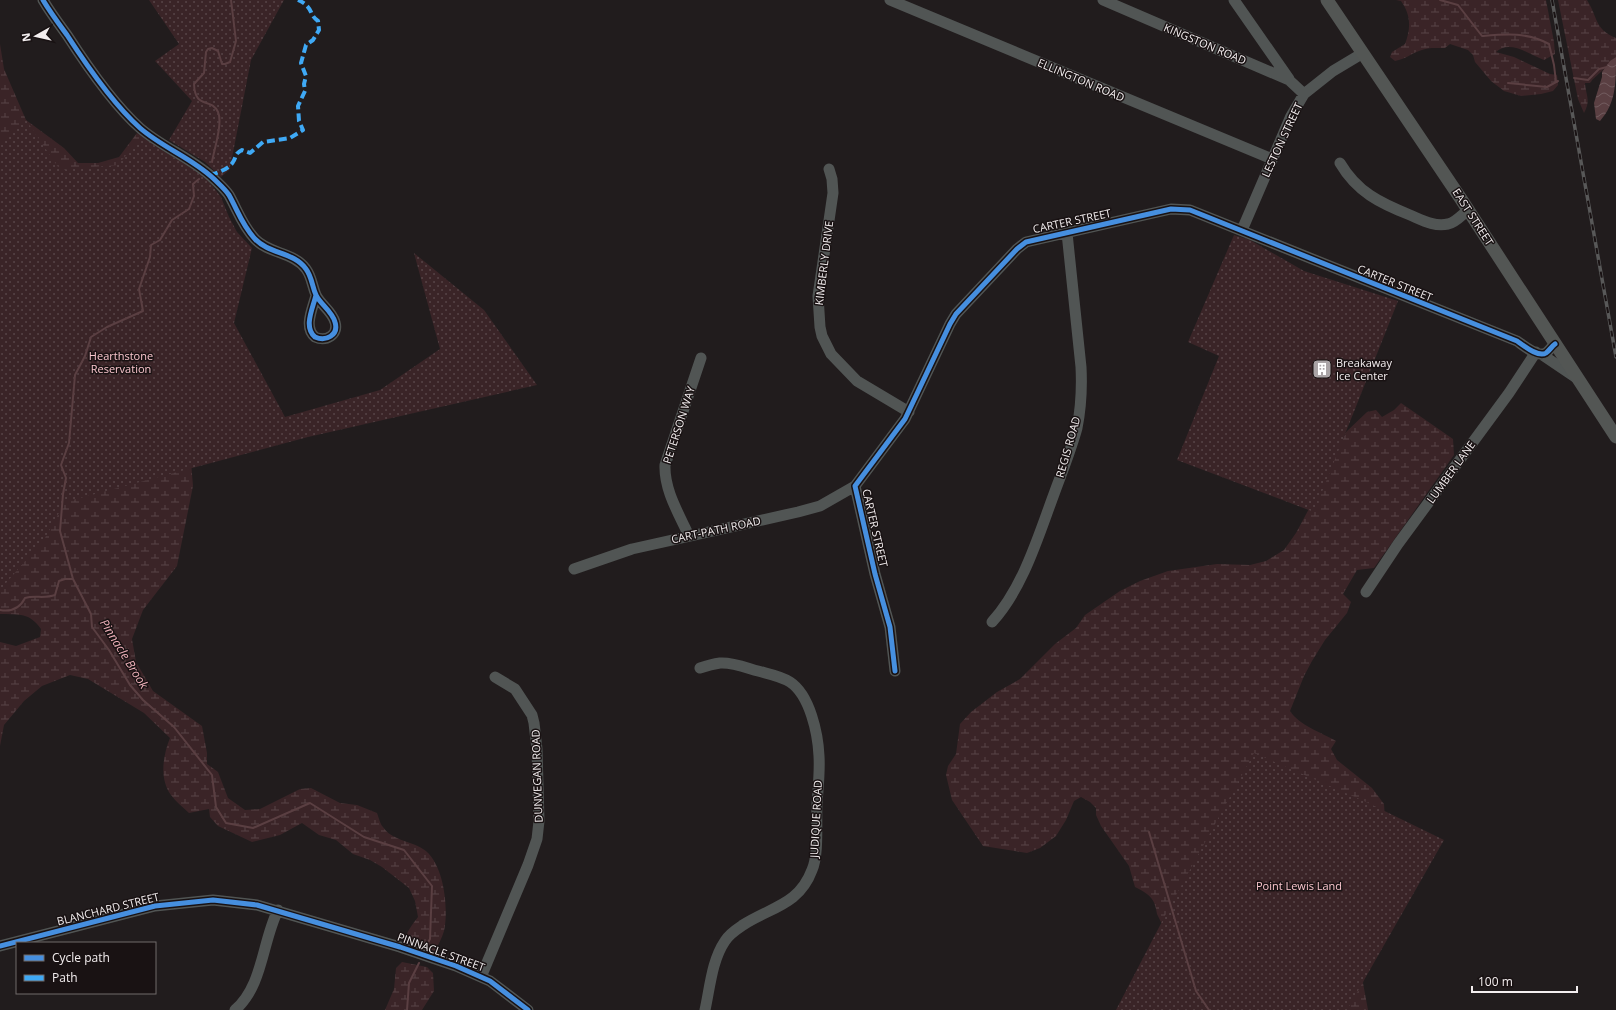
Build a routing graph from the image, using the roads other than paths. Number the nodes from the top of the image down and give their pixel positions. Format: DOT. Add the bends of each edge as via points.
graph roads {
  1 [pos="43,0"];
  2 [pos="890,0"];
  3 [pos="1103,0"];
  4 [pos="1234,0"];
  5 [pos="1327,0"];
  6 [pos="1363,53"];
  7 [pos="1289,80"];
  8 [pos="1304,94"];
  9 [pos="1272,159"];
  10 [pos="1340,163"];
  11 [pos="829,169"];
  12 [pos="1468,210"];
  13 [pos="1242,230"];
  14 [pos="1067,233"];
  15 [pos="316,295"];
  16 [pos="1555,344"];
  17 [pos="1538,353"];
  18 [pos="701,358"];
  19 [pos="1578,379"];
  20 [pos="909,412"];
  21 [pos="1616,437"];
  22 [pos="855,486"];
  23 [pos="689,536"];
  24 [pos="574,569"];
  25 [pos="1366,592"];
  26 [pos="992,622"];
  27 [pos="700,668"];
  28 [pos="895,671"];
  29 [pos="495,677"];
  30 [pos="278,910"];
  31 [pos="339,929"];
  32 [pos="0,946"];
  33 [pos="481,977"];
  34 [pos="235,1010"];
  35 [pos="528,1010"];
  36 [pos="705,1010"];
  1 -- 15 [label="street" via="86,64 139,127 214,179 228,194 240,220 255,239 264,247 294,259 304,267"];
  2 -- 9 [label="street, ELLINGTON ROAD"];
  3 -- 7 [label="street, KINGSTON ROAD"];
  4 -- 7 [label="street"];
  5 -- 6 [label="main road, EAST STREET"];
  6 -- 8 [label="street, LESTON STREET" via="1333,71"];
  6 -- 12 [label="main road, EAST STREET"];
  7 -- 8 [label="street, KINGSTON ROAD"];
  8 -- 9 [label="street, LESTON STREET" via="1290,116"];
  9 -- 13 [label="street, LESTON STREET"];
  10 -- 12 [label="street" via="1347,176 1376,200 1424,221 1450,224"];
  11 -- 20 [label="street, KIMBERLY DRIVE" via="833,193 818,296 822,336 831,354 857,381"];
  12 -- 16 [label="main road, EAST STREET"];
  13 -- 14 [label="street, CARTER STREET" via="1190,210 1178,208"];
  13 -- 17 [label="street, CARTER STREET" via="1517,342"];
  14 -- 20 [label="street, CARTER STREET" via="1032,239 1023,244 956,314"];
  14 -- 26 [label="street, REGIS ROAD" via="1081,367 1082,387 1077,427 1023,572 1003,610"];
  16 -- 17 [label="street" via="1546,353"];
  16 -- 19 [label="main road, EAST STREET"];
  17 -- 19 [label="street, CARTER STREET"];
  17 -- 25 [label="street, LUMBER LANE" via="1398,544"];
  18 -- 23 [label="street, PETERSON WAY" via="665,465 667,486"];
  19 -- 21 [label="main road, EAST STREET"];
  20 -- 22 [label="street, CARTER STREET"];
  22 -- 23 [label="street, CART-PATH ROAD" via="820,506"];
  22 -- 28 [label="street, CARTER STREET" via="873,567 890,627"];
  23 -- 24 [label="street, CART-PATH ROAD" via="632,549"];
  27 -- 36 [label="street, JUDIQUE ROAD" via="727,663 774,675 790,682 797,688 809,710 816,730 819,756 816,853 813,869 804,887 792,899 748,922 726,939 714,966"];
  29 -- 33 [label="street, DUNVEGAN ROAD" via="515,689 532,715 537,749 539,821 532,854"];
  30 -- 31 [label="street, BLANCHARD STREET"];
  30 -- 32 [label="street, BLANCHARD STREET" via="213,900 155,906"];
  30 -- 34 [label="street" via="252,988 244,1002"];
  31 -- 33 [label="street, PINNACLE STREET" via="407,949"];
  33 -- 35 [label="street, PINNACLE STREET"];
}
